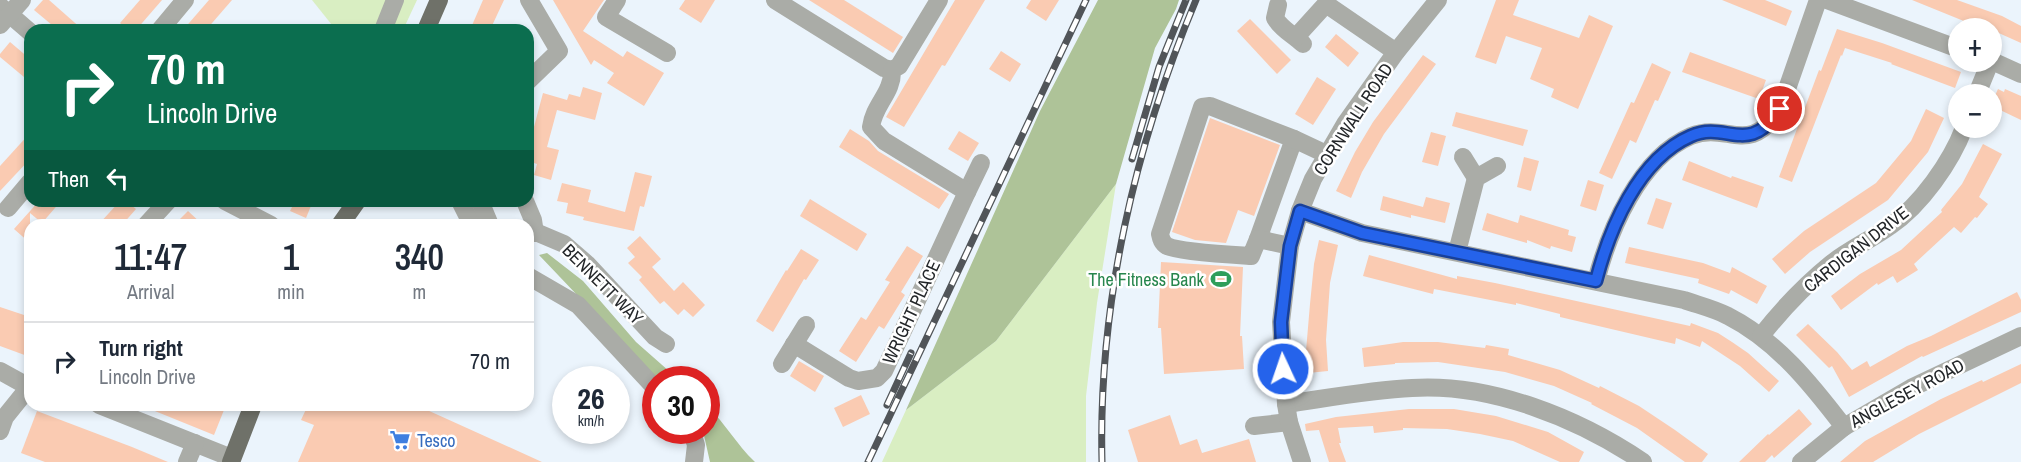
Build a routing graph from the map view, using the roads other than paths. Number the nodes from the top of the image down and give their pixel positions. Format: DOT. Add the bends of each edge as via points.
graph roads {
  1 [pos="22,0"];
  2 [pos="185,0"];
  3 [pos="395,0"];
  4 [pos="439,0"];
  5 [pos="529,0"];
  6 [pos="616,0"];
  7 [pos="775,0"];
  8 [pos="939,0"];
  9 [pos="1437,0"];
  10 [pos="1818,0"];
  11 [pos="1827,0"];
  12 [pos="1327,2"];
  13 [pos="1278,5"];
  14 [pos="3,15"];
  15 [pos="165,24"];
  16 [pos="385,24"];
  17 [pos="429,24"];
  18 [pos="24,28"];
  19 [pos="1948,45"];
  20 [pos="1396,52"];
  21 [pos="667,53"];
  22 [pos="2002,66"];
  23 [pos="892,70"];
  24 [pos="2021,74"];
  25 [pos="534,75"];
  26 [pos="1960,138"];
  27 [pos="1294,139"];
  28 [pos="1326,154"];
  29 [pos="1463,157"];
  30 [pos="981,163"];
  31 [pos="1497,166"];
  32 [pos="1476,178"];
  33 [pos="24,189"];
  34 [pos="967,192"];
  35 [pos="163,207"];
  36 [pos="236,207"];
  37 [pos="352,207"];
  38 [pos="8,208"];
  39 [pos="1300,211"];
  40 [pos="152,219"];
  41 [pos="260,219"];
  42 [pos="342,219"];
  43 [pos="534,234"];
  44 [pos="1258,238"];
  45 [pos="1290,246"];
  46 [pos="1457,252"];
  47 [pos="534,279"];
  48 [pos="1596,281"];
  49 [pos="806,325"];
  50 [pos="1761,336"];
  51 [pos="2021,336"];
  52 [pos="666,344"];
  53 [pos="794,344"];
  54 [pos="782,364"];
  55 [pos="0,371"];
  56 [pos="642,373"];
  57 [pos="24,384"];
  58 [pos="24,394"];
  59 [pos="114,411"];
  60 [pos="251,411"];
  61 [pos="1287,413"];
  62 [pos="1254,426"];
  63 [pos="1844,427"];
  64 [pos="0,431"];
  65 [pos="195,443"];
  66 [pos="696,444"];
  67 [pos="1612,454"];
  68 [pos="232,460"];
  69 [pos="187,462"];
  70 [pos="694,462"];
  71 [pos="1302,462"];
  72 [pos="1643,462"];
  73 [pos="1801,462"];
  1 -- 14 [label="street"];
  2 -- 15 [label="street"];
  3 -- 16 [label="street"];
  4 -- 17 [label="main road"];
  5 -- 25 [label="street" via="559,51"];
  6 -- 21 [label="street" via="606,17"];
  7 -- 23 [label="street"];
  8 -- 23 [label="street" via="899,66"];
  9 -- 20 [label="street, CORNWALL ROAD"];
  10 -- 48 [label="street" via="1774,118 1757,133 1740,136 1706,132 1672,147 1633,189 1604,252"];
  11 -- 19 [label="street"];
  12 -- 13 [label="street" via="1300,41 1281,28 1275,18"];
  12 -- 20 [label="street"];
  14 -- 18 [label="street"];
  20 -- 28 [label="street, CORNWALL ROAD"];
  22 -- 24 [label="street"];
  23 -- 34 [label="street" via="892,81 872,117 871,127 884,141"];
  26 -- 50 [label="street, CARDIGAN DRIVE" via="1926,192 1892,225 1833,262 1785,305"];
  27 -- 28 [label="street"];
  27 -- 44 [label="street"];
  27 -- 44 [label="street" via="1210,106 1202,108 1160,234 1168,247 1251,256"];
  28 -- 39 [label="street, CORNWALL ROAD"];
  29 -- 32 [label="street"];
  30 -- 34 [label="street, WRIGHT PLACE"];
  31 -- 32 [label="street"];
  32 -- 46 [label="street"];
  33 -- 38 [label="street"];
  34 -- 53 [label="street, WRIGHT PLACE" via="877,378 849,378"];
  35 -- 40 [label="street"];
  36 -- 41 [label="street"];
  37 -- 42 [label="main road"];
  39 -- 45 [label="street, CORNWALL ROAD"];
  39 -- 46 [label="street" via="1362,233"];
  43 -- 52 [label="street, BENNETT WAY" via="564,244"];
  44 -- 45 [label="street"];
  45 -- 61 [label="street, CORNWALL ROAD" via="1281,322"];
  46 -- 48 [label="street"];
  47 -- 56 [label="street" via="578,305"];
  48 -- 50 [label="street" via="1684,300 1726,315"];
  49 -- 53 [label="street"];
  50 -- 63 [label="street" via="1794,366"];
  51 -- 63 [label="street, ANGLESEY ROAD" via="1911,388"];
  53 -- 54 [label="street"];
  55 -- 57 [label="street"];
  58 -- 64 [label="street" via="5,417"];
  59 -- 65 [label="street"];
  60 -- 68 [label="main road"];
  61 -- 62 [label="street"];
  61 -- 67 [label="street" via="1414,387 1457,390 1522,402 1569,421"];
  61 -- 71 [label="street, CORNWALL ROAD"];
  63 -- 73 [label="street, ANGLESEY ROAD"];
  65 -- 68 [label="street"];
  65 -- 69 [label="street"];
  66 -- 70 [label="street"];
  67 -- 72 [label="street"];
}
